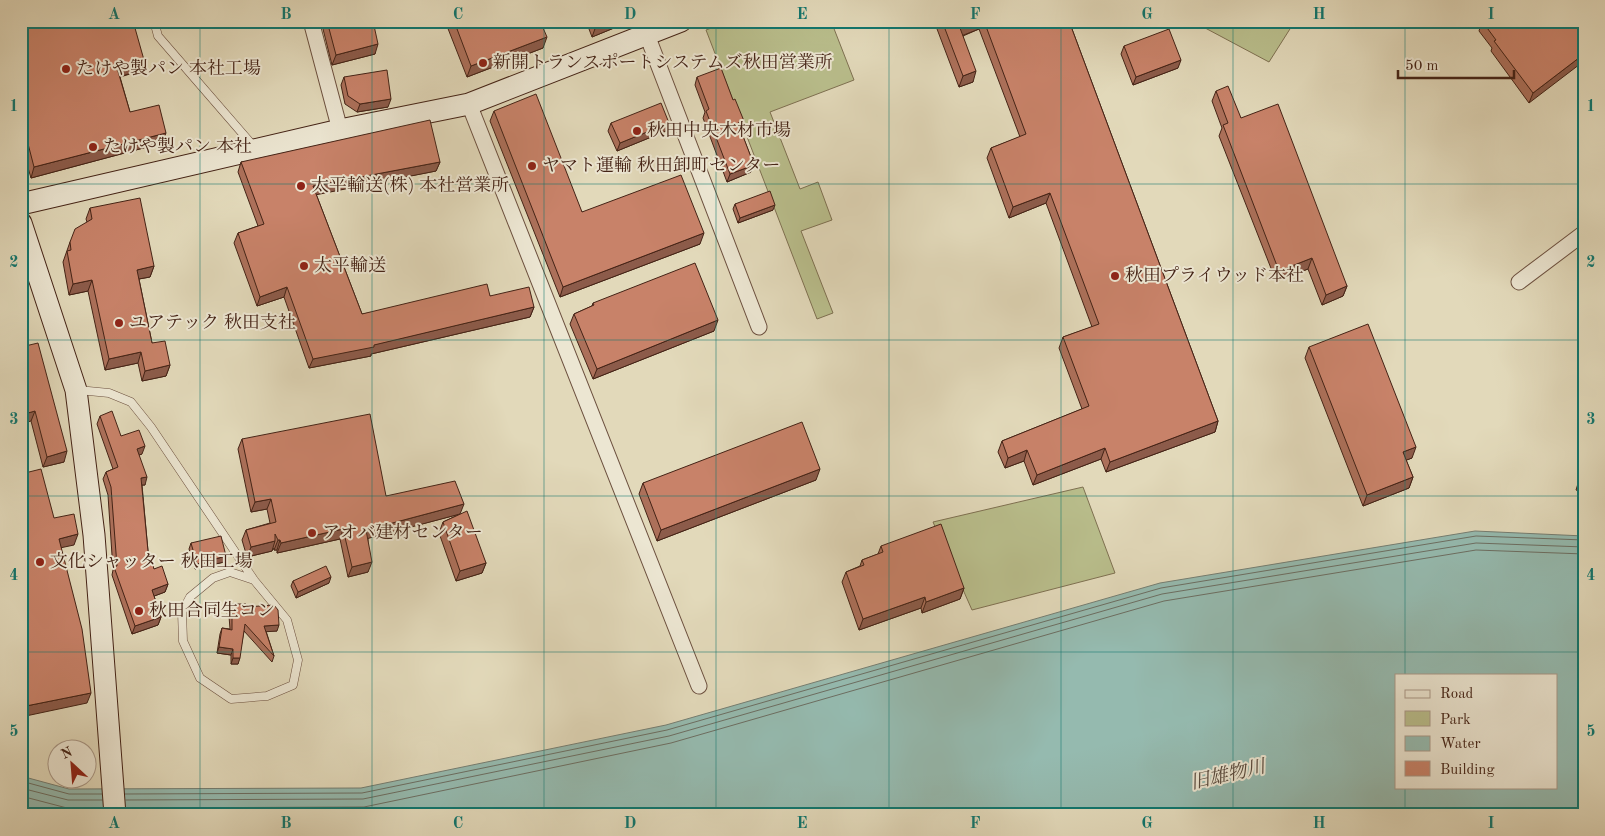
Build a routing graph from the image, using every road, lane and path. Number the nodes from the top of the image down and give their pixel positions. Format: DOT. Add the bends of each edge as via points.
graph roads {
  1 [pos="154,21"];
  2 [pos="311,21"];
  3 [pos="681,21"];
  4 [pos="647,35"];
  5 [pos="469,104"];
  6 [pos="340,130"];
  7 [pos="257,149"];
  8 [pos="21,204"];
  9 [pos="21,223"];
  10 [pos="1584,234"];
  11 [pos="1519,282"];
  12 [pos="759,327"];
  13 [pos="76,390"];
  14 [pos="254,580"];
  15 [pos="699,686"];
  16 [pos="115,815"];
  1 -- 7 [label="lane" via="158,36"];
  2 -- 6 [label="street"];
  3 -- 4 [label="street"];
  4 -- 5 [label="street"];
  4 -- 12 [label="street"];
  5 -- 6 [label="street"];
  5 -- 15 [label="street"];
  6 -- 7 [label="street"];
  7 -- 8 [label="street"];
  9 -- 13 [label="street"];
  10 -- 11 [label="street"];
  13 -- 14 [label="lane" via="109,393 131,402"];
  13 -- 16 [label="street" via="94,535"];
  14 -- 14 [label="lane" via="287,620 298,660 292,685 267,696 231,699 200,678 183,641 182,612 190,597 213,578 230,572"];
}
